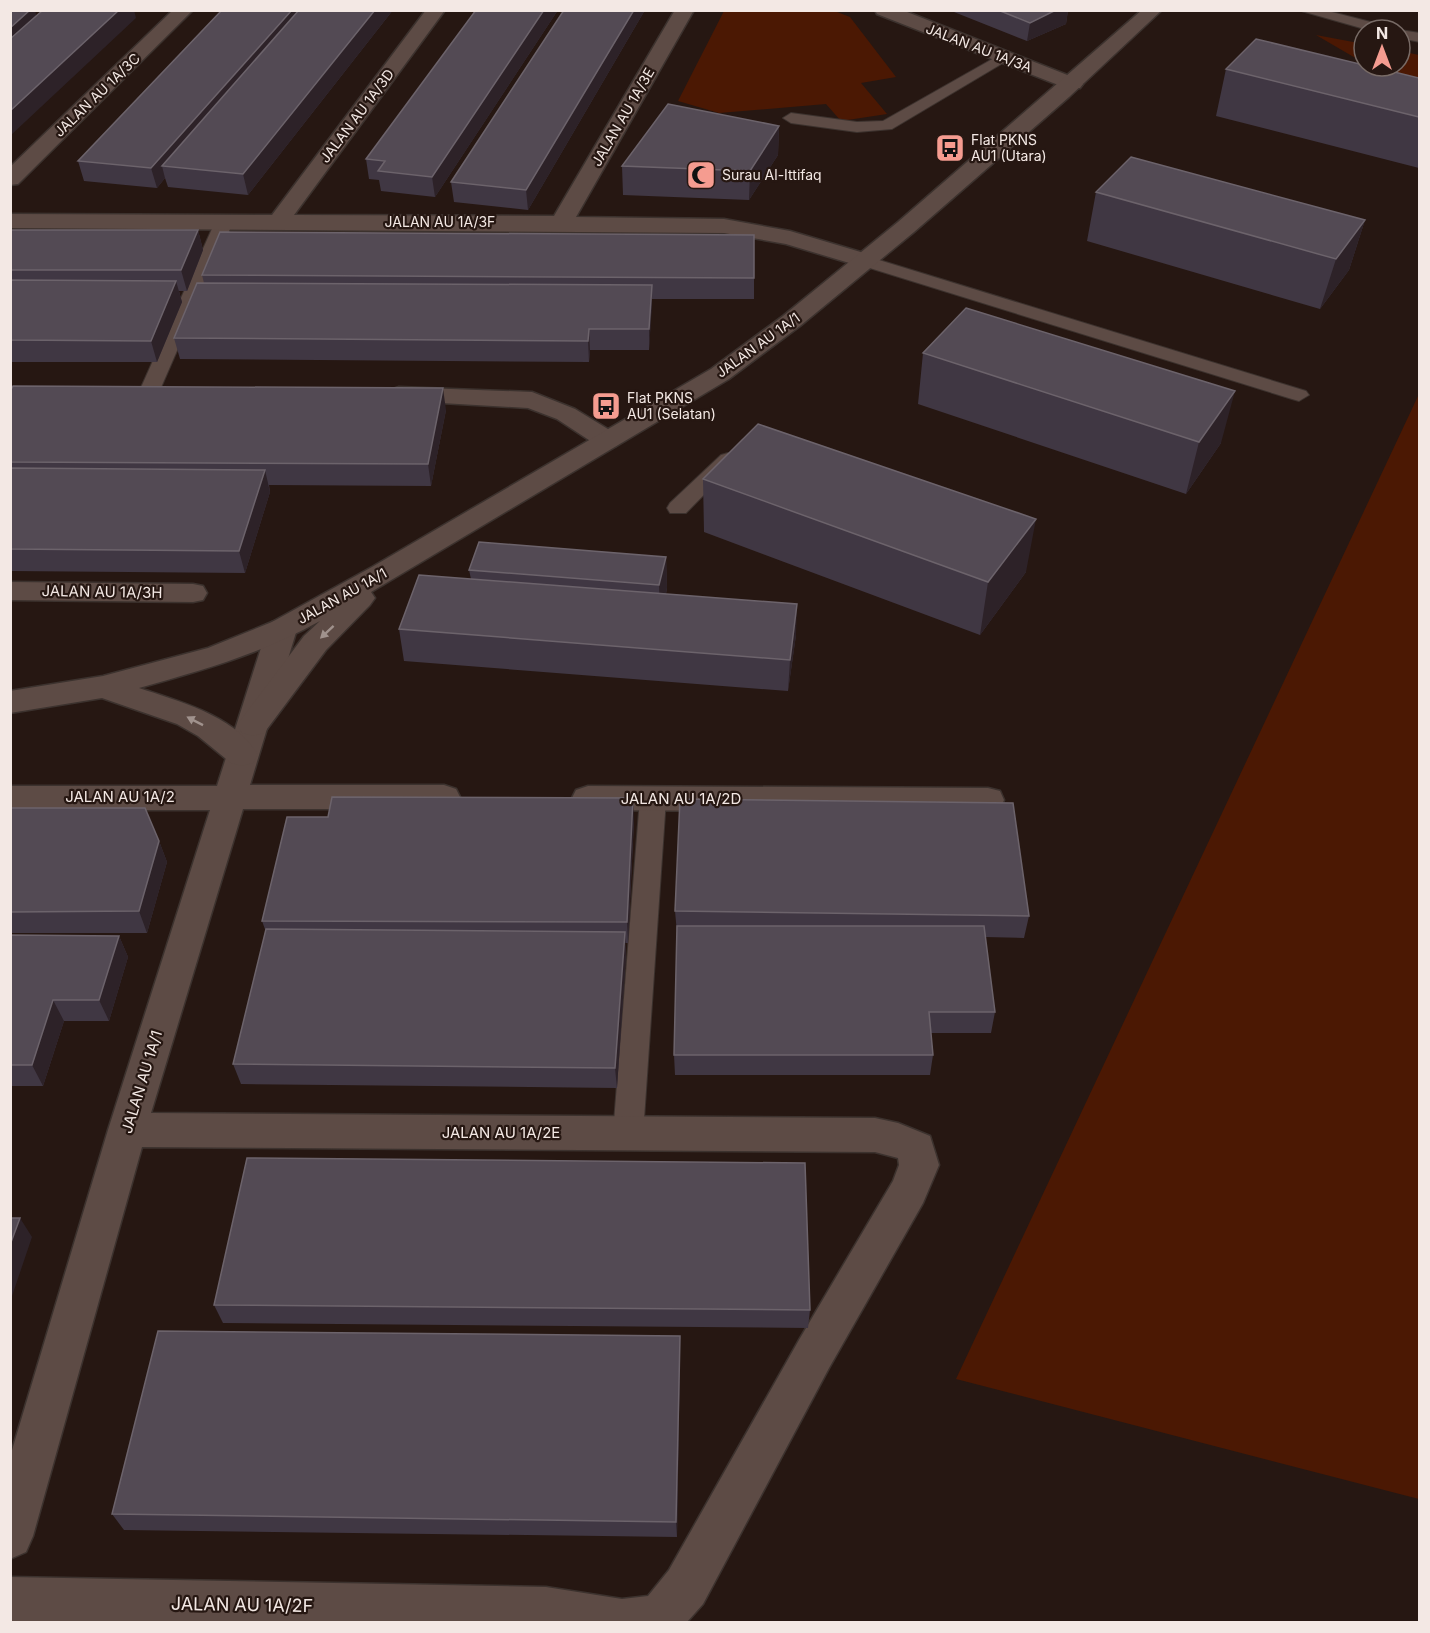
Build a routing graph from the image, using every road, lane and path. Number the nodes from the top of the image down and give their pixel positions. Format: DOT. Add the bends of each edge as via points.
graph roads {
  1 [pos="184,10"];
  2 [pos="436,10"];
  3 [pos="685,10"];
  4 [pos="884,10"];
  5 [pos="1153,10"];
  6 [pos="1305,10"];
  7 [pos="1352,22"];
  8 [pos="1003,57"];
  9 [pos="1073,84"];
  10 [pos="791,118"];
  11 [pos="10,179"];
  12 [pos="10,221"];
  13 [pos="224,222"];
  14 [pos="278,222"];
  15 [pos="561,223"];
  16 [pos="866,261"];
  17 [pos="149,392"];
  18 [pos="371,395"];
  19 [pos="1299,395"];
  20 [pos="607,440"];
  21 [pos="752,452"];
  22 [pos="678,508"];
  23 [pos="382,574"];
  24 [pos="10,591"];
  25 [pos="193,593"];
  26 [pos="282,629"];
  27 [pos="103,687"];
  28 [pos="10,702"];
  29 [pos="247,740"];
  30 [pos="230,796"];
  31 [pos="10,798"];
  32 [pos="476,798"];
  33 [pos="559,798"];
  34 [pos="652,799"];
  35 [pos="988,800"];
  36 [pos="127,1130"];
  37 [pos="627,1134"];
  38 [pos="10,1536"];
  39 [pos="10,1600"];
  40 [pos="622,1623"];
  1 -- 11 [label="street, JALAN AU 1A/3C"];
  2 -- 14 [label="street, JALAN AU 1A/3D"];
  3 -- 15 [label="street, JALAN AU 1A/3E"];
  4 -- 8 [label="street, JALAN AU 1A/3A"];
  5 -- 9 [label="street, JALAN AU 1A/1"];
  6 -- 7 [label="lane"];
  8 -- 9 [label="street, JALAN AU 1A/3A"];
  8 -- 10 [label="lane" via="886,126 857,127"];
  9 -- 16 [label="street, JALAN AU 1A/1"];
  12 -- 13 [label="street, JALAN AU 1A/3F"];
  13 -- 14 [label="street, JALAN AU 1A/3F"];
  13 -- 17 [label="lane"];
  14 -- 15 [label="street, JALAN AU 1A/3F"];
  15 -- 16 [label="street, JALAN AU 1A/3F" via="724,226 790,238"];
  16 -- 19 [label="lane"];
  16 -- 20 [label="street, JALAN AU 1A/1" via="774,337 720,374"];
  18 -- 20 [label="street" via="532,400 566,414"];
  20 -- 23 [label="street, JALAN AU 1A/1"];
  21 -- 22 [label="lane" via="732,455"];
  23 -- 26 [label="street, JALAN AU 1A/1"];
  23 -- 29 [label="street, one-way" via="315,643"];
  24 -- 25 [label="street, JALAN AU 1A/3H"];
  26 -- 27 [label="street, JALAN AU 1A/1" via="218,656"];
  26 -- 29 [label="street, JALAN AU 1A/1"];
  27 -- 28 [label="street, JALAN AU 1A/1"];
  29 -- 27 [label="street, one-way"];
  29 -- 30 [label="street, JALAN AU 1A/1"];
  30 -- 31 [label="street, JALAN AU 1A/2"];
  30 -- 32 [label="street"];
  30 -- 36 [label="street, JALAN AU 1A/1"];
  33 -- 34 [label="street, JALAN AU 1A/2D"];
  34 -- 35 [label="street, JALAN AU 1A/2D"];
  34 -- 37 [label="lane"];
  36 -- 37 [label="street, JALAN AU 1A/2E"];
  36 -- 38 [label="street, JALAN AU 1A/1"];
  37 -- 40 [label="street, JALAN AU 1A/2E" via="875,1135 916,1148 920,1165 686,1587 660,1618"];
  39 -- 40 [label="street, JALAN AU 1A/2F" via="546,1611"];
}
